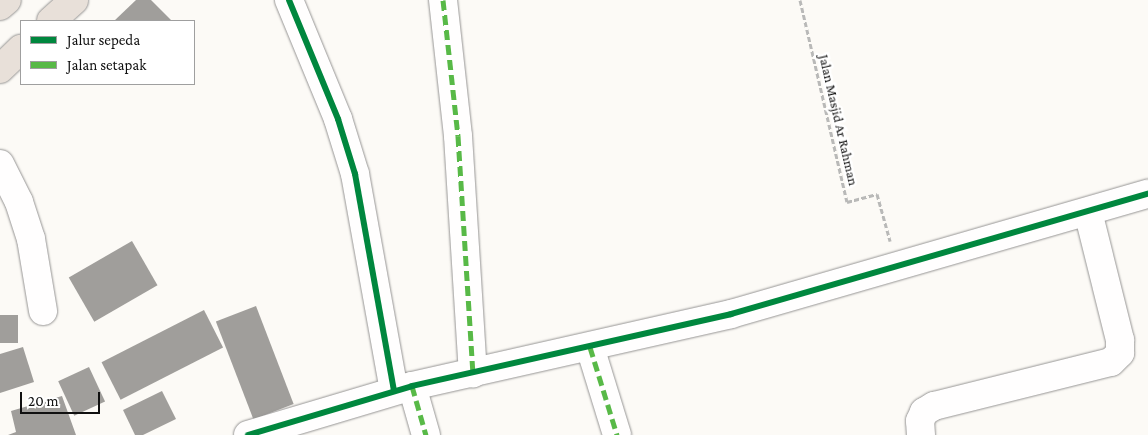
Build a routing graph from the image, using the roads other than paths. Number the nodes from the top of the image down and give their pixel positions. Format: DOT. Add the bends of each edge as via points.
graph roads {
  1 [pos="7,0"];
  2 [pos="74,0"];
  3 [pos="289,0"];
  4 [pos="443,0"];
  5 [pos="0,6"];
  6 [pos="52,20"];
  7 [pos="20,50"];
  8 [pos="0,69"];
  9 [pos="0,164"];
  10 [pos="1148,194"];
  11 [pos="1088,212"];
  12 [pos="43,311"];
  13 [pos="590,346"];
  14 [pos="473,374"];
  15 [pos="403,388"];
  16 [pos="248,435"];
  17 [pos="426,435"];
  18 [pos="617,435"];
  19 [pos="921,435"];
  1 -- 5 [label="highway"];
  2 -- 6 [label="highway"];
  3 -- 15 [label="street" via="338,119 355,174"];
  4 -- 14 [label="street" via="458,136"];
  7 -- 8 [label="highway"];
  9 -- 12 [label="street" via="31,239"];
  10 -- 11 [label="street"];
  11 -- 13 [label="street" via="731,314"];
  11 -- 19 [label="street" via="1120,340 1120,353 1111,362 934,406 924,412 920,421"];
  13 -- 14 [label="street"];
  13 -- 18 [label="street"];
  14 -- 15 [label="street"];
  15 -- 16 [label="street"];
  15 -- 17 [label="street"];
}
